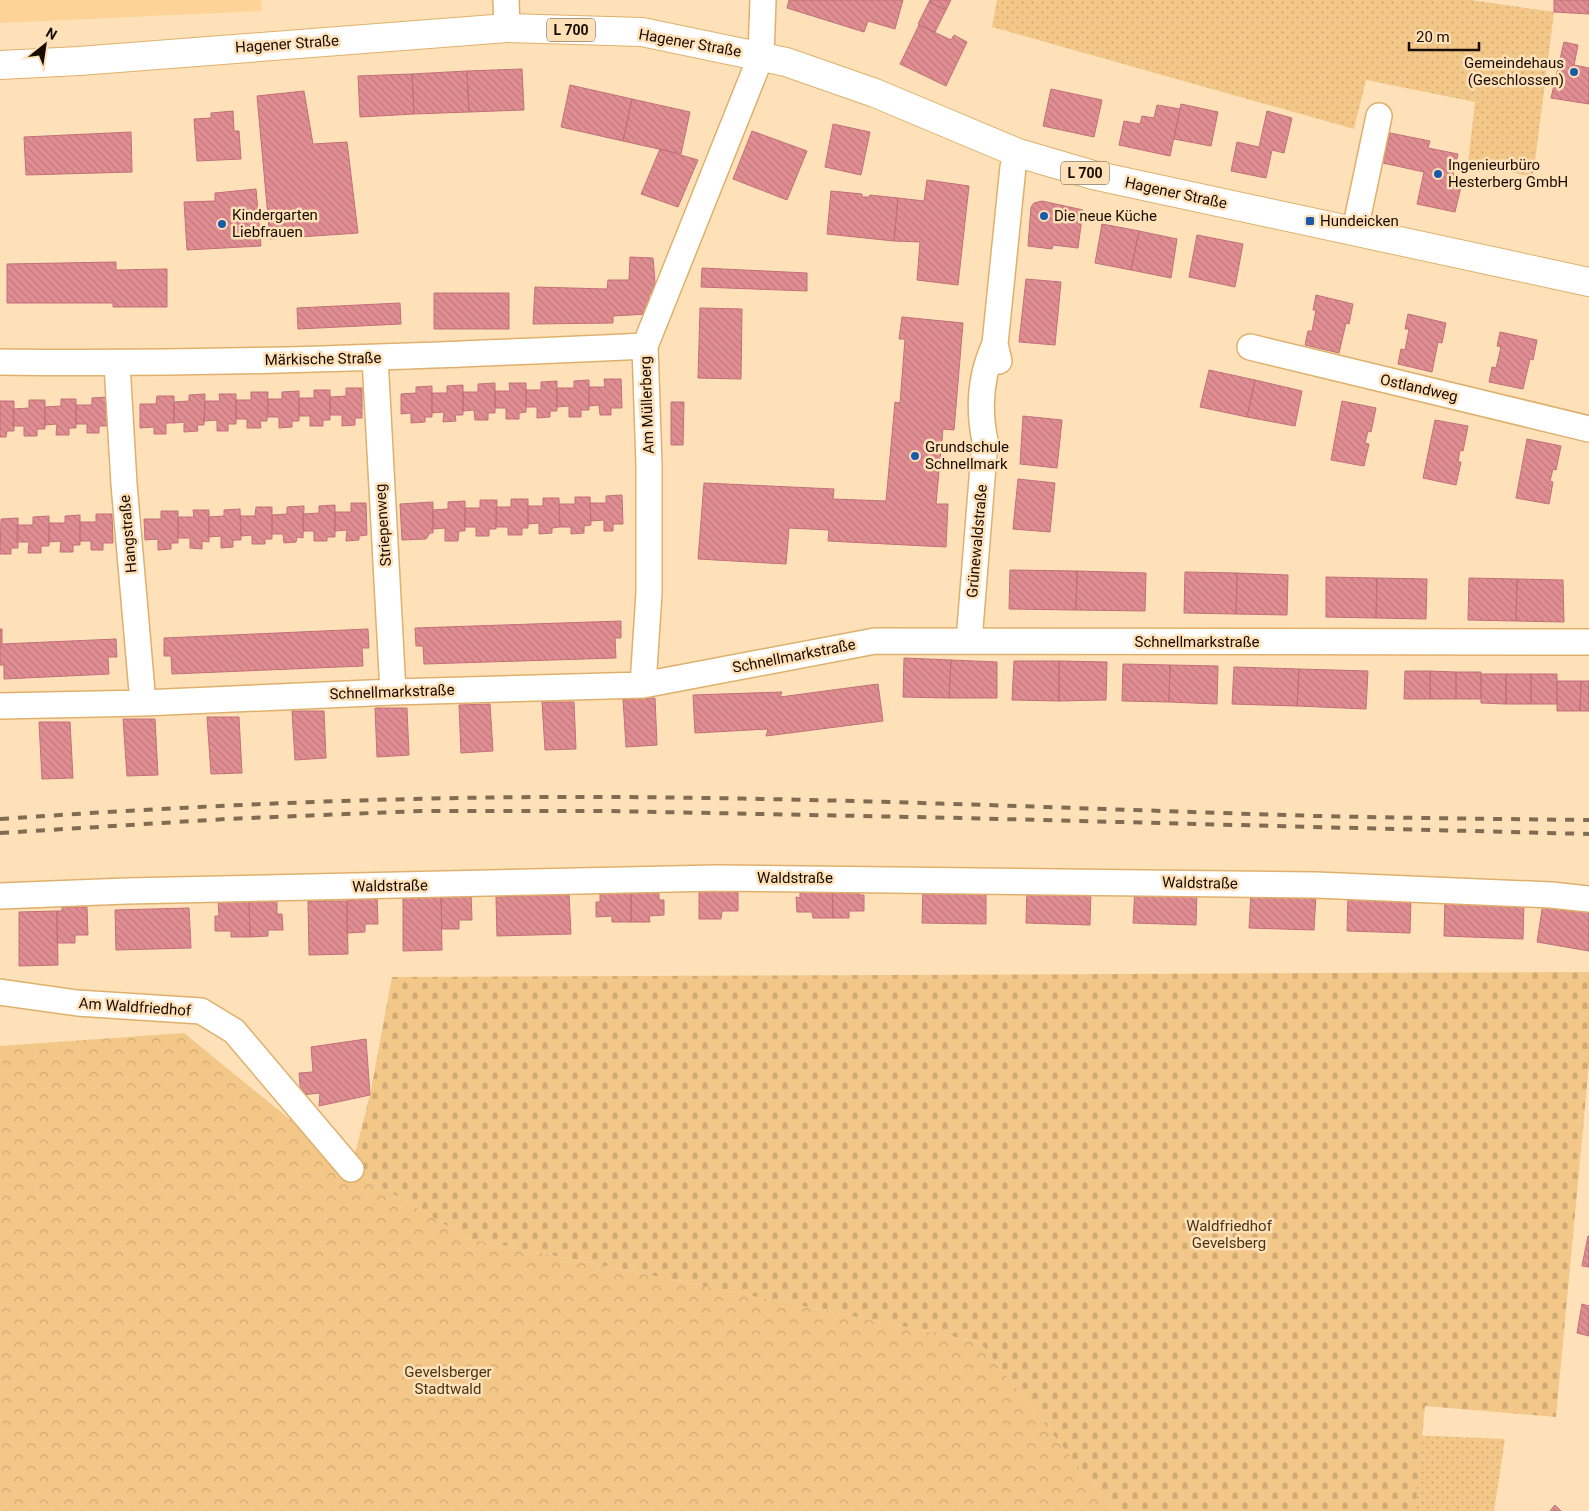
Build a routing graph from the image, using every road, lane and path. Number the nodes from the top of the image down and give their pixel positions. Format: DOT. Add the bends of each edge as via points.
graph roads {
  1 [pos="506,0"];
  2 [pos="763,0"];
  3 [pos="507,28"];
  4 [pos="761,56"];
  5 [pos="0,65"];
  6 [pos="1379,116"];
  7 [pos="1018,153"];
  8 [pos="1355,230"];
  9 [pos="1589,282"];
  10 [pos="645,346"];
  11 [pos="1250,347"];
  12 [pos="375,358"];
  13 [pos="0,362"];
  14 [pos="116,364"];
  15 [pos="1589,429"];
  16 [pos="969,641"];
  17 [pos="1589,642"];
  18 [pos="643,685"];
  19 [pos="393,692"];
  20 [pos="143,703"];
  21 [pos="0,706"];
  22 [pos="0,896"];
  23 [pos="1589,899"];
  24 [pos="0,992"];
  25 [pos="351,1169"];
  1 -- 3 [label="street"];
  2 -- 4 [label="street, Am Müllerberg"];
  3 -- 4 [label="main road, Hagener Straße / L 700" via="642,32"];
  3 -- 5 [label="main road, Hagener Straße / L 700" via="78,62"];
  4 -- 7 [label="main road, Hagener Straße / L 700" via="875,93"];
  4 -- 10 [label="street, Am Müllerberg"];
  6 -- 8 [label="street"];
  7 -- 8 [label="main road, Hagener Straße / L 700" via="1093,175"];
  7 -- 16 [label="street, Grünewaldstraße" via="1013,167 996,344 985,364 980,414 985,441"];
  8 -- 9 [label="main road, Hagener Straße / L 700"];
  10 -- 12 [label="street, Märkische Straße"];
  10 -- 18 [label="street, Am Müllerberg" via="649,584"];
  11 -- 15 [label="street, Ostlandweg"];
  12 -- 14 [label="street, Märkische Straße"];
  12 -- 19 [label="street, Striepenweg"];
  13 -- 14 [label="street, Märkische Straße"];
  14 -- 20 [label="street, Hangstraße"];
  16 -- 17 [label="street, Schnellmarkstraße"];
  16 -- 18 [label="street, Schnellmarkstraße" via="875,641"];
  18 -- 19 [label="street, Schnellmarkstraße"];
  19 -- 20 [label="street, Schnellmarkstraße"];
  20 -- 21 [label="street, Schnellmarkstraße"];
  22 -- 23 [label="street, Waldstraße" via="727,878 1316,885"];
  24 -- 25 [label="street, Am Waldfriedhof" via="77,1003 201,1011 234,1031"];
}
